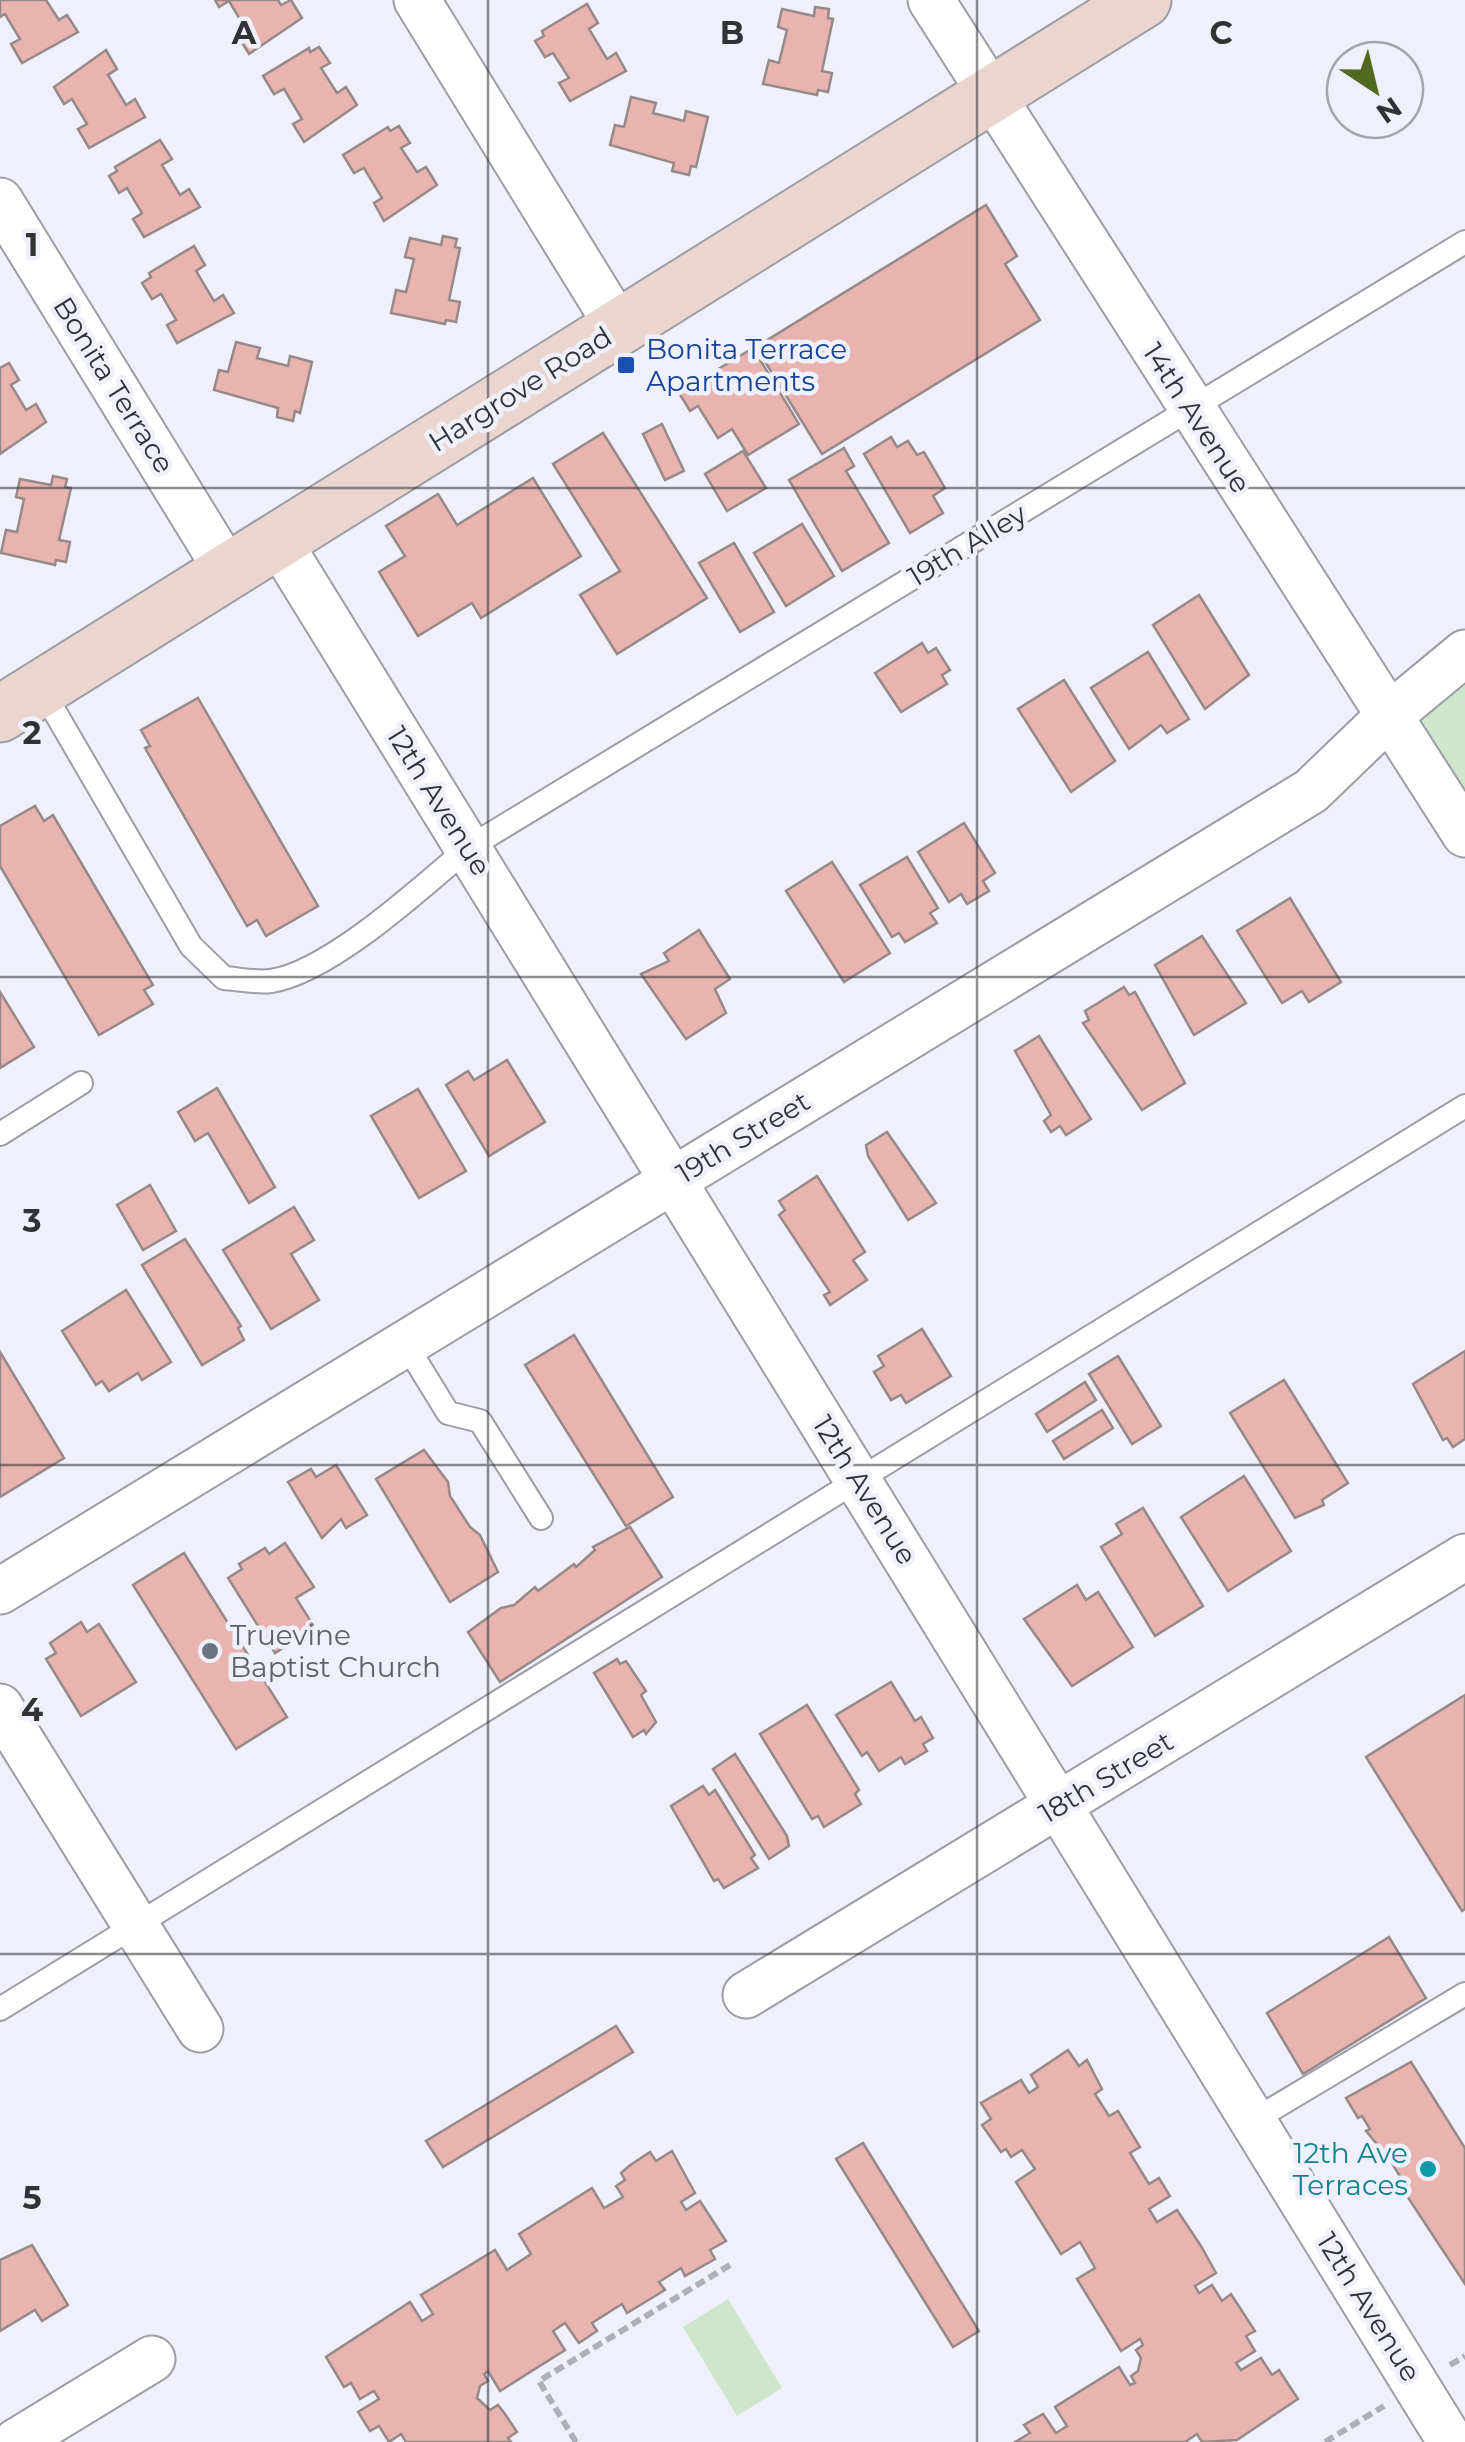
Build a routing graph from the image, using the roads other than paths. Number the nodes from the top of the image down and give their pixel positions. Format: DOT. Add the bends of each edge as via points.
graph roads {
  1 [pos="417,0"];
  2 [pos="931,0"];
  3 [pos="1143,0"];
  4 [pos="992,95"];
  5 [pos="0,201"];
  6 [pos="1465,242"];
  7 [pos="618,328"];
  8 [pos="1190,410"];
  9 [pos="277,540"];
  10 [pos="228,570"];
  11 [pos="1465,653"];
  12 [pos="21,701"];
  13 [pos="1390,715"];
  14 [pos="1465,834"];
  15 [pos="468,848"];
  16 [pos="81,1083"];
  17 [pos="1465,1106"];
  18 [pos="0,1134"];
  19 [pos="673,1179"];
  20 [pos="406,1343"];
  21 [pos="858,1479"];
  22 [pos="541,1518"];
  23 [pos="1465,1557"];
  24 [pos="0,1592"];
  25 [pos="0,1707"];
  26 [pos="1060,1805"];
  27 [pos="134,1925"];
  28 [pos="1465,1994"];
  29 [pos="746,1995"];
  30 [pos="0,2009"];
  31 [pos="200,2029"];
  32 [pos="1254,2120"];
  33 [pos="152,2359"];
  34 [pos="1465,2433"];
  35 [pos="16,2442"];
  36 [pos="1451,2442"];
  1 -- 7 [label="street"];
  2 -- 4 [label="street, 14th Avenue"];
  3 -- 4 [label="main road, Hargrove Road"];
  4 -- 7 [label="main road, Hargrove Road"];
  4 -- 8 [label="street, 14th Avenue"];
  5 -- 10 [label="street, Bonita Terrace"];
  6 -- 8 [label="lane, 19th Alley"];
  7 -- 9 [label="main road, Hargrove Road"];
  8 -- 13 [label="street, 14th Avenue"];
  8 -- 15 [label="lane, 19th Alley"];
  9 -- 10 [label="main road, Hargrove Road"];
  9 -- 15 [label="street, 12th Avenue"];
  10 -- 12 [label="main road, Hargrove Road"];
  11 -- 13 [label="street, 19th Street"];
  12 -- 15 [label="lane, 19th Alley" via="102,786 191,946 224,978 271,981 313,965 391,913"];
  13 -- 14 [label="street, 14th Avenue"];
  13 -- 19 [label="street, 19th Street" via="1311,791"];
  15 -- 19 [label="street, 12th Avenue"];
  16 -- 18 [label="lane"];
  17 -- 21 [label="lane"];
  19 -- 20 [label="street, 19th Street"];
  19 -- 21 [label="street, 12th Avenue"];
  20 -- 22 [label="lane" via="448,1412 480,1421"];
  20 -- 24 [label="street, 19th Street"];
  21 -- 26 [label="street, 12th Avenue"];
  21 -- 27 [label="lane"];
  23 -- 26 [label="street, 18th Street"];
  25 -- 27 [label="street"];
  26 -- 29 [label="street, 18th Street"];
  26 -- 32 [label="street, 12th Avenue"];
  27 -- 30 [label="lane"];
  27 -- 31 [label="street"];
  28 -- 32 [label="lane"];
  32 -- 36 [label="street, 12th Avenue"];
  33 -- 35 [label="street"];
  34 -- 36 [label="street"];
}
